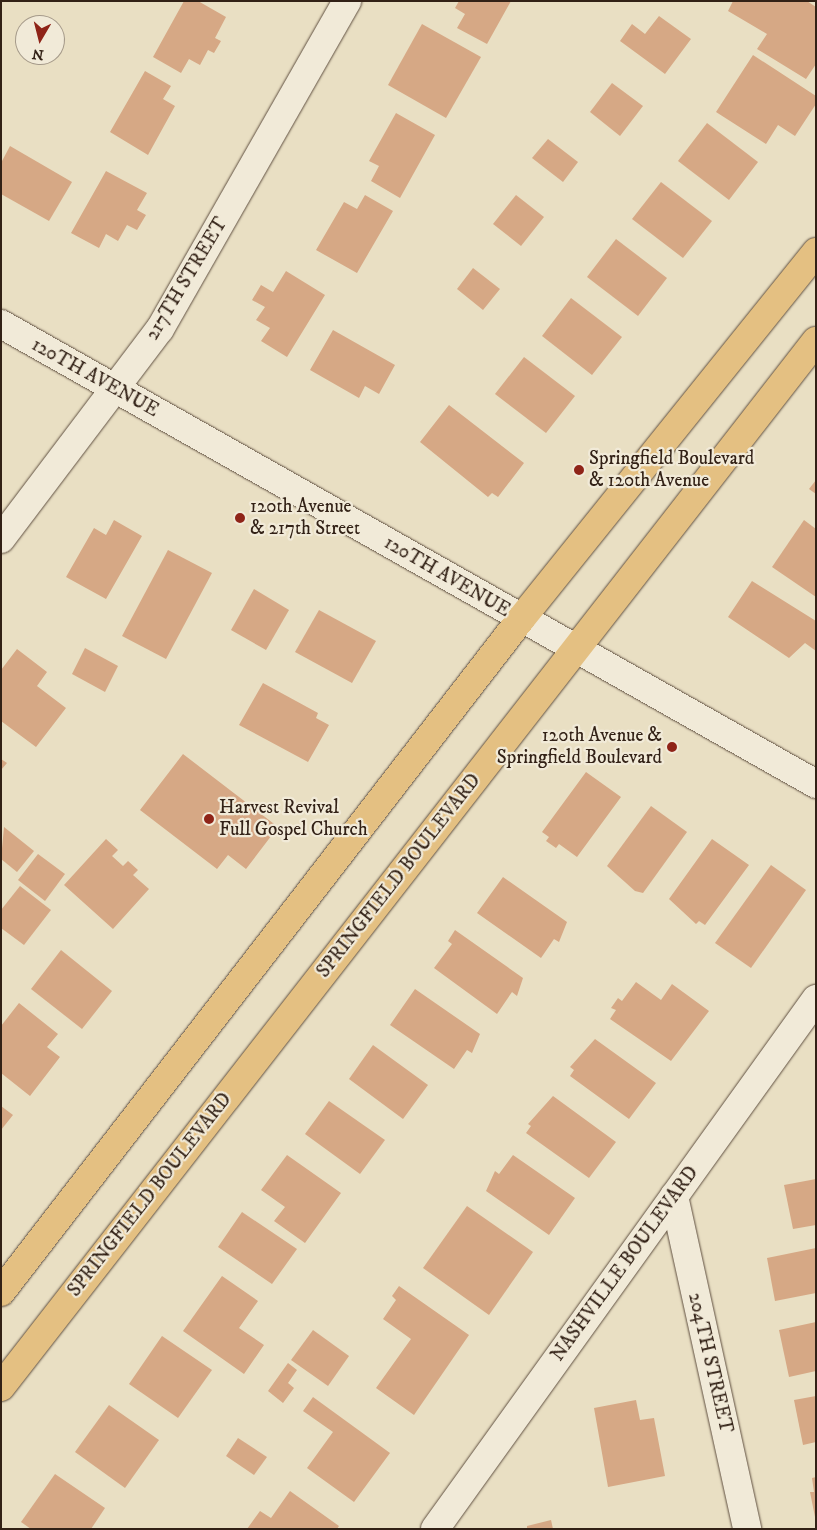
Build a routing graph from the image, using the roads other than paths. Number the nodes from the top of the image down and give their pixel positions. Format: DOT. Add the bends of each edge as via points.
graph roads {
  1 [pos="347,1"];
  2 [pos="816,252"];
  3 [pos="1,324"];
  4 [pos="816,341"];
  5 [pos="114,388"];
  6 [pos="1,539"];
  7 [pos="521,620"];
  8 [pos="573,650"];
  9 [pos="816,784"];
  10 [pos="816,999"];
  11 [pos="674,1196"];
  12 [pos="1,1292"];
  13 [pos="1,1387"];
  14 [pos="435,1529"];
  15 [pos="748,1529"];
  1 -- 5 [label="street, 217TH STREET" via="160,329"];
  2 -- 7 [label="main road"];
  3 -- 5 [label="street, 120TH AVENUE"];
  4 -- 8 [label="main road, SPRINGFIELD BOULEVARD"];
  5 -- 6 [label="street, 217TH STREET"];
  5 -- 7 [label="street, 120TH AVENUE"];
  7 -- 8 [label="street, 120TH AVENUE"];
  7 -- 12 [label="main road"];
  8 -- 9 [label="street, 120TH AVENUE"];
  8 -- 13 [label="main road, SPRINGFIELD BOULEVARD"];
  10 -- 11 [label="street, NASHVILLE BOULEVARD"];
  11 -- 14 [label="street, NASHVILLE BOULEVARD"];
  11 -- 15 [label="street, 204TH STREET"];
}
